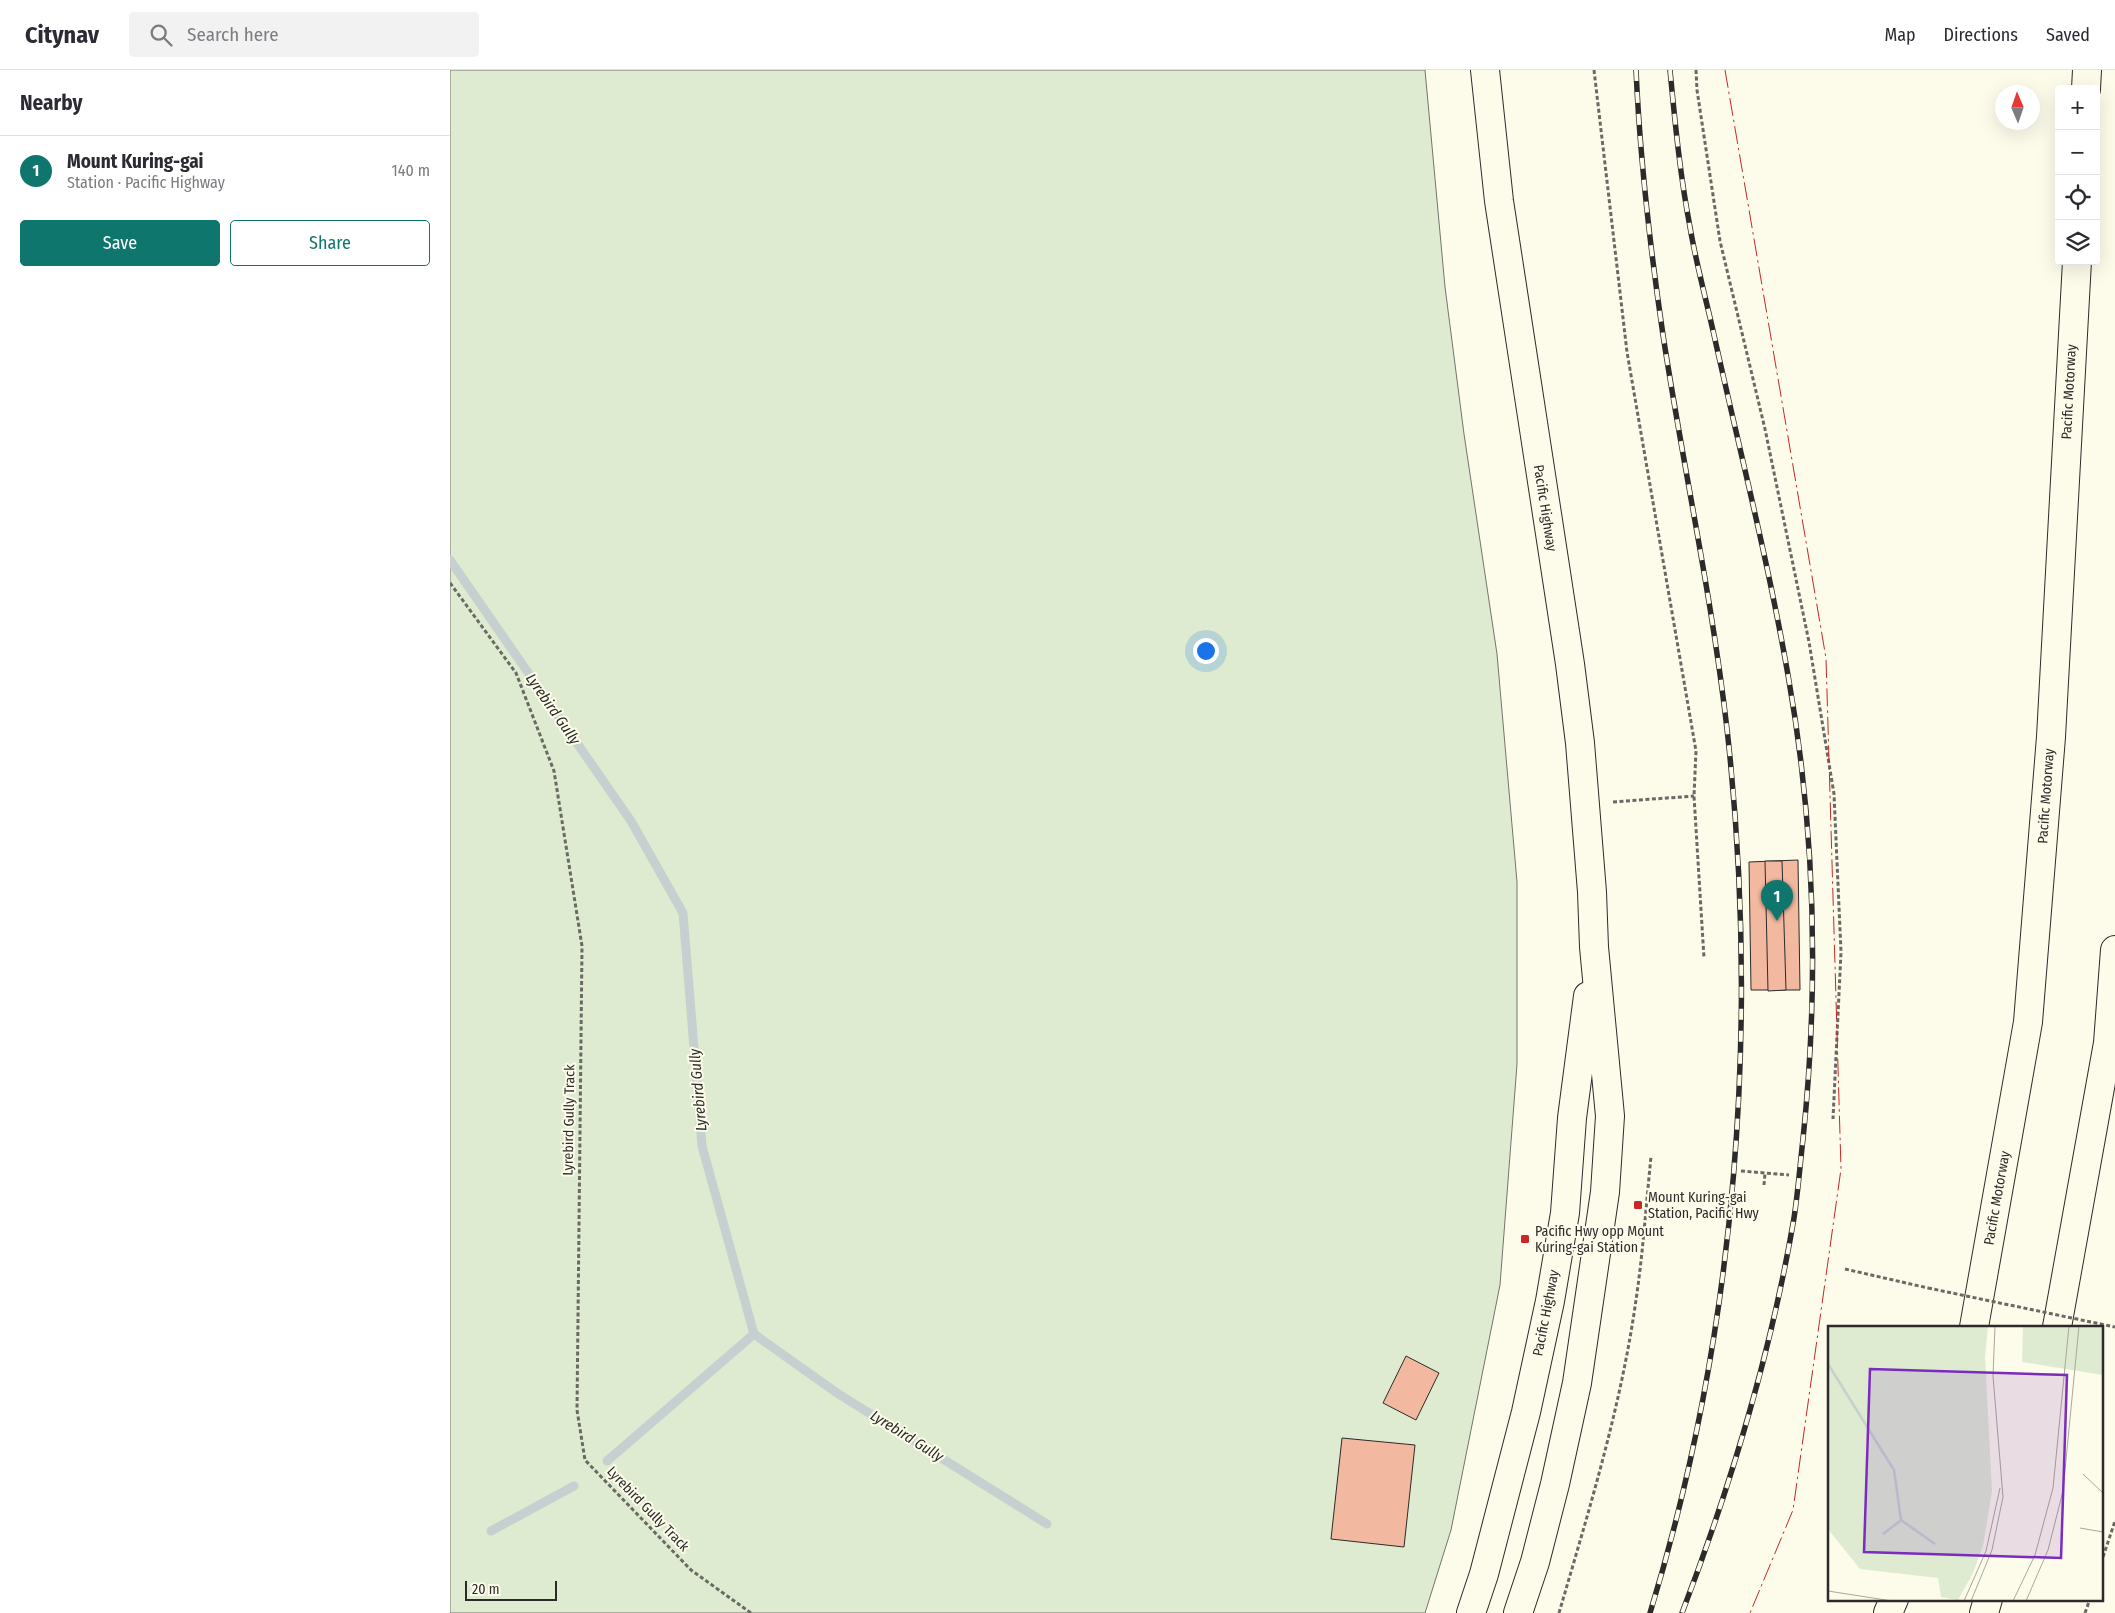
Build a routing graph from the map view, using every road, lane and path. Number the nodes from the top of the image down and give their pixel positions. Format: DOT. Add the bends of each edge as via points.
graph roads {
  1 [pos="1485,70"];
  2 [pos="1594,70"];
  3 [pos="1696,70"];
  4 [pos="2087,70"];
  5 [pos="2086,85"];
  6 [pos="2076,265"];
  7 [pos="450,583"];
  8 [pos="1694,796"];
  9 [pos="1585,804"];
  10 [pos="1594,947"];
  11 [pos="2115,950"];
  12 [pos="1704,958"];
  13 [pos="1833,1119"];
  14 [pos="1651,1157"];
  15 [pos="1741,1171"];
  16 [pos="1765,1173"];
  17 [pos="1790,1175"];
  18 [pos="1764,1185"];
  19 [pos="1845,1269"];
  20 [pos="1974,1326"];
  21 [pos="2057,1326"];
  22 [pos="2115,1327"];
  23 [pos="2115,1521"];
  24 [pos="2102,1560"];
  25 [pos="1894,1600"];
  26 [pos="1988,1600"];
  27 [pos="2090,1600"];
  28 [pos="751,1613"];
  29 [pos="1471,1613"];
  30 [pos="1518,1613"];
  31 [pos="1559,1613"];
  32 [pos="1888,1613"];
  33 [pos="1984,1613"];
  34 [pos="2085,1613"];
  1 -- 9 [label="main road, Pacific Highway" via="1499,201 1570,664"];
  2 -- 8 [label="path" via="1627,352 1696,751"];
  3 -- 13 [label="path" via="1720,241 1765,429 1809,642 1834,794 1842,952"];
  4 -- 5 [label="main road"];
  6 -- 20 [label="main road, Pacific Motorway" via="2051,737 2028,1022"];
  7 -- 28 [label="path, Lyrebird Gully Track" via="516,673 554,771 582,946 577,1410 585,1460 691,1570"];
  8 -- 9 [label="path"];
  8 -- 12 [label="path"];
  9 -- 10 [label="main road, Pacific Highway"];
  10 -- 29 [label="main road, Pacific Highway" via="1572,1118 1565,1214 1550,1301 1526,1412"];
  10 -- 30 [label="main road, Pacific Highway" via="1610,1116 1605,1192 1577,1383 1535,1562"];
  11 -- 21 [label="main road" via="2108,1043"];
  14 -- 31 [label="path" via="1636,1300 1627,1351 1612,1424"];
  15 -- 16 [label="path"];
  16 -- 17 [label="path"];
  16 -- 18 [label="path"];
  19 -- 22 [label="path, bridge"];
  23 -- 24 [label="path"];
  25 -- 32 [label="main road"];
  26 -- 33 [label="main road"];
  27 -- 34 [label="path"];
}
